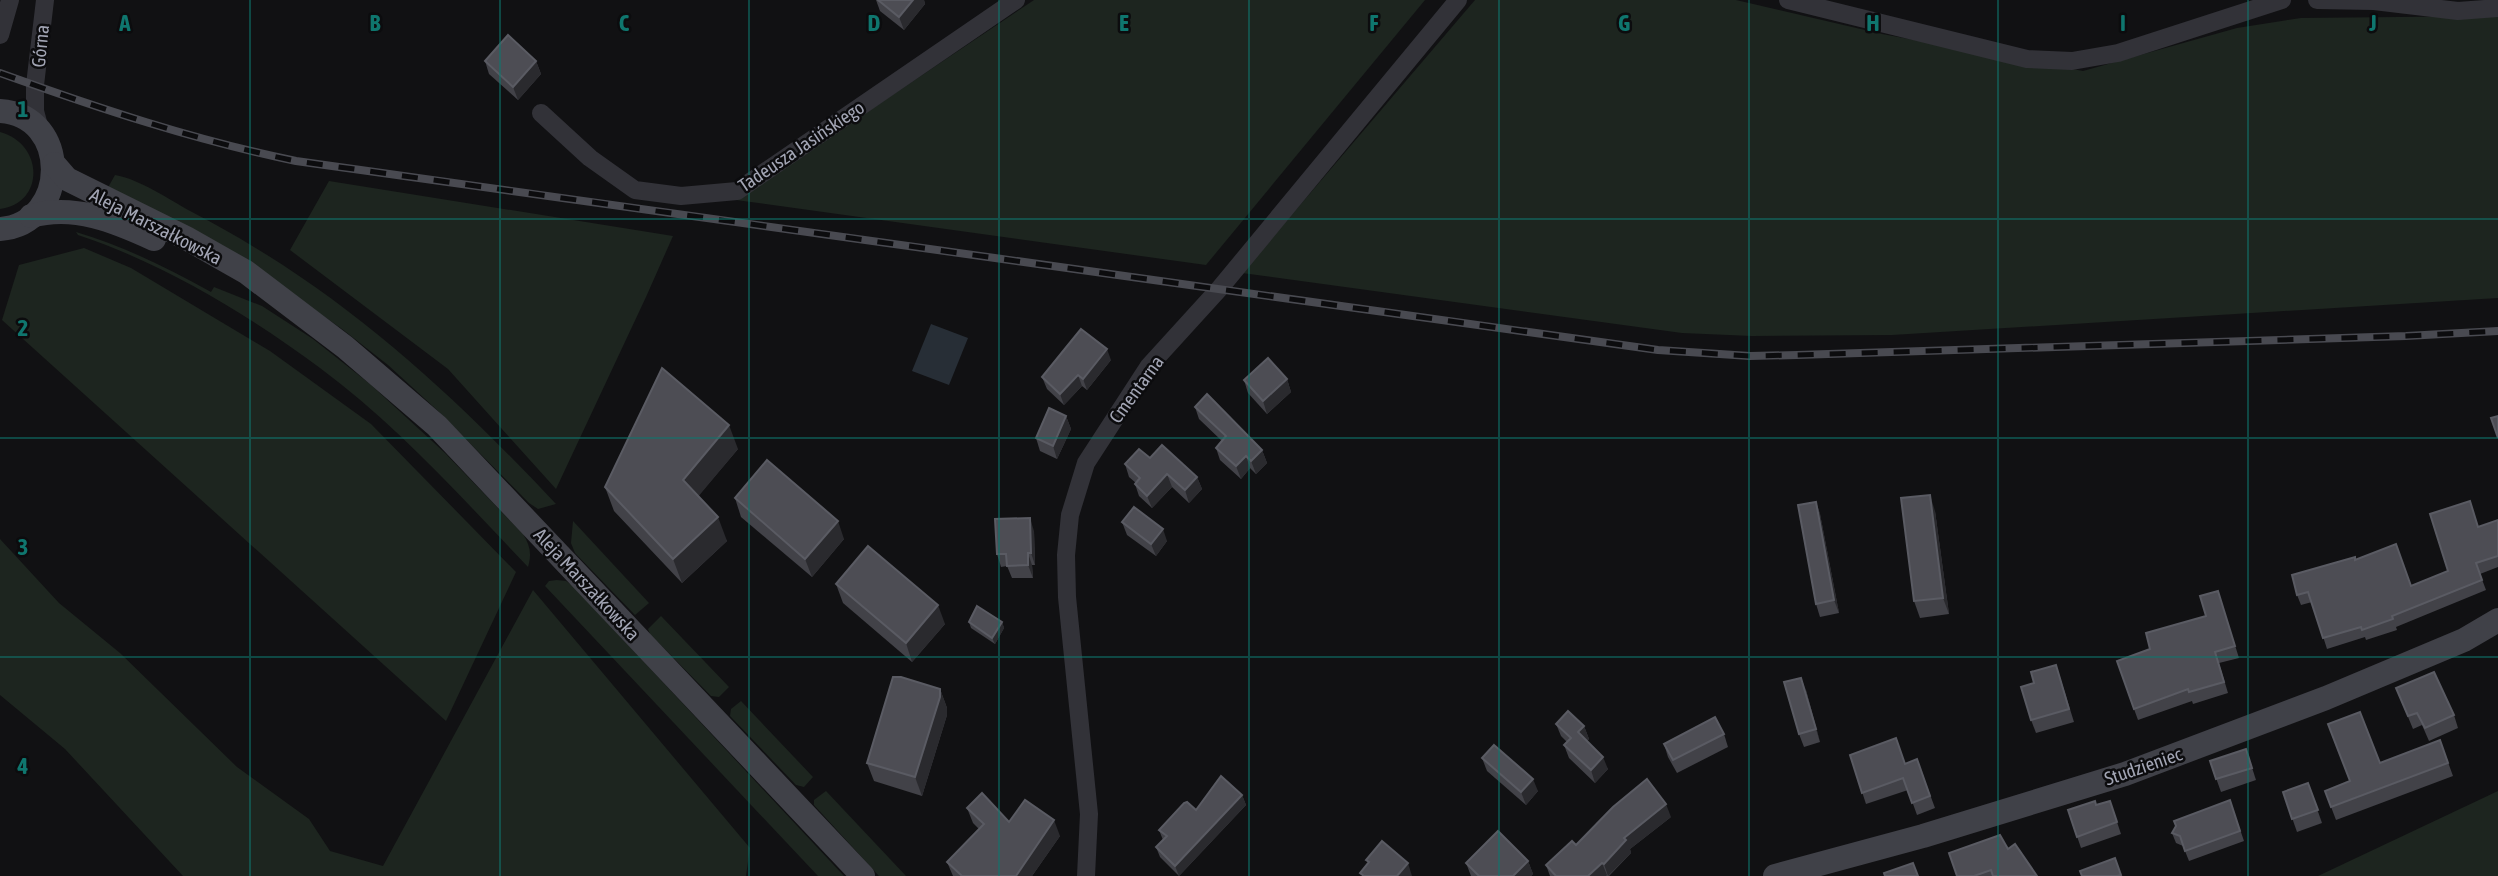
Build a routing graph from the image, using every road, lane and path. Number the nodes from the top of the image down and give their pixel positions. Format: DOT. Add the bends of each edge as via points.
graph roads {
  1 [pos="10,0"];
  2 [pos="45,0"];
  3 [pos="1016,0"];
  4 [pos="1458,0"];
  5 [pos="1788,0"];
  6 [pos="2282,0"];
  7 [pos="2317,0"];
  8 [pos="2498,8"];
  9 [pos="0,35"];
  10 [pos="0,111"];
  11 [pos="541,113"];
  12 [pos="41,133"];
  13 [pos="54,164"];
  14 [pos="31,216"];
  15 [pos="0,229"];
  16 [pos="295,310"];
  17 [pos="2498,620"];
  18 [pos="863,876"];
  19 [pos="1086,876"];
  20 [pos="1776,876"];
  1 -- 9 [label="street, Górna"];
  2 -- 12 [label="street, Górna" via="35,86"];
  3 -- 11 [label="street, Tadeusza Jasińskiego" via="737,191 681,196 635,190 590,158"];
  4 -- 19 [label="street, Cmentarna" via="1220,288 1149,366 1086,463 1070,515 1066,555 1089,814"];
  5 -- 6 [label="street" via="2027,59 2072,61 2118,53"];
  7 -- 8 [label="street" via="2458,11"];
  10 -- 12 [label="main road" via="23,117"];
  12 -- 13 [label="main road"];
  13 -- 14 [label="main road" via="49,193"];
  13 -- 16 [label="main road, Aleja Marszałkowska" via="67,179 246,272"];
  14 -- 15 [label="main road, Aleja Marszałkowska"];
  14 -- 16 [label="main road, Aleja Marszałkowska" via="78,212 106,220 151,237"];
  16 -- 18 [label="main road, Aleja Marszałkowska" via="437,426"];
  17 -- 20 [label="main road, Studzieniec" via="2464,640 2326,698 2125,774"];
}
